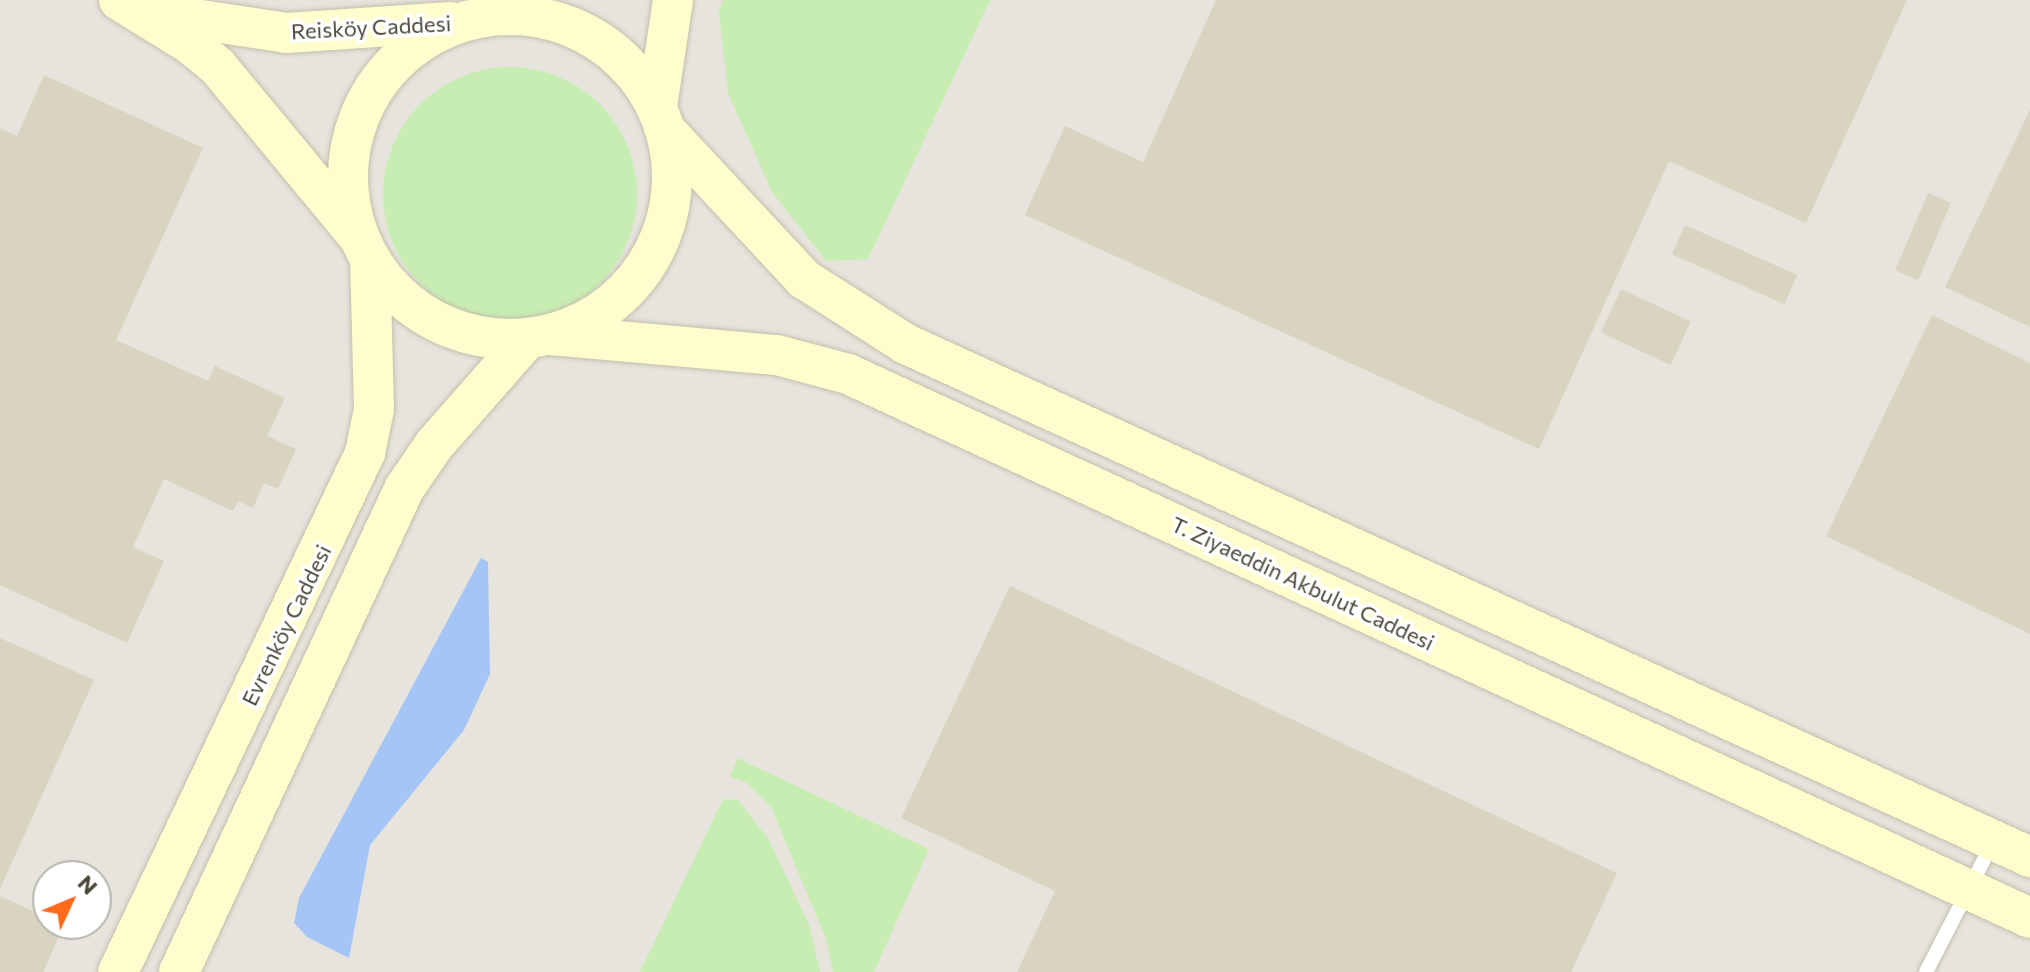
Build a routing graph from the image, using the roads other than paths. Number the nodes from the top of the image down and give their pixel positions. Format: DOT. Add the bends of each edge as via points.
graph roads {
  1 [pos="673,0"];
  2 [pos="128,4"];
  3 [pos="490,12"];
  4 [pos="662,119"];
  5 [pos="366,250"];
  6 [pos="539,337"];
  7 [pos="1994,841"];
  8 [pos="2030,857"];
  9 [pos="1968,891"];
  10 [pos="2030,918"];
  11 [pos="118,972"];
  12 [pos="179,972"];
  13 [pos="1926,972"];
  1 -- 4 [label="street"];
  2 -- 3 [label="street, Reisköy Caddesi" via="184,20 286,33"];
  2 -- 5 [label="street, Reisköy Caddesi" via="218,67"];
  3 -- 4 [label="street, Reisköy Caddesi" via="539,17 588,34 628,65"];
  3 -- 5 [label="street, Evrenköy Caddesi" via="429,37 398,59 367,100 348,174"];
  4 -- 6 [label="street" via="672,157 670,209 652,257 620,298 599,314"];
  4 -- 7 [label="street" via="804,279 906,344"];
  5 -- 6 [label="street, T. Ziyaeddin Akbulut Caddesi" via="392,289 431,319 477,336"];
  5 -- 11 [label="street, Evrenköy Caddesi" via="374,409 365,453"];
  6 -- 9 [label="street, T. Ziyaeddin Akbulut Caddesi" via="764,353 848,374"];
  6 -- 12 [label="street" via="434,445 404,489"];
  7 -- 8 [label="street"];
  7 -- 9 [label="lane"];
  9 -- 10 [label="street, T. Ziyaeddin Akbulut Caddesi"];
  9 -- 13 [label="lane"];
}
